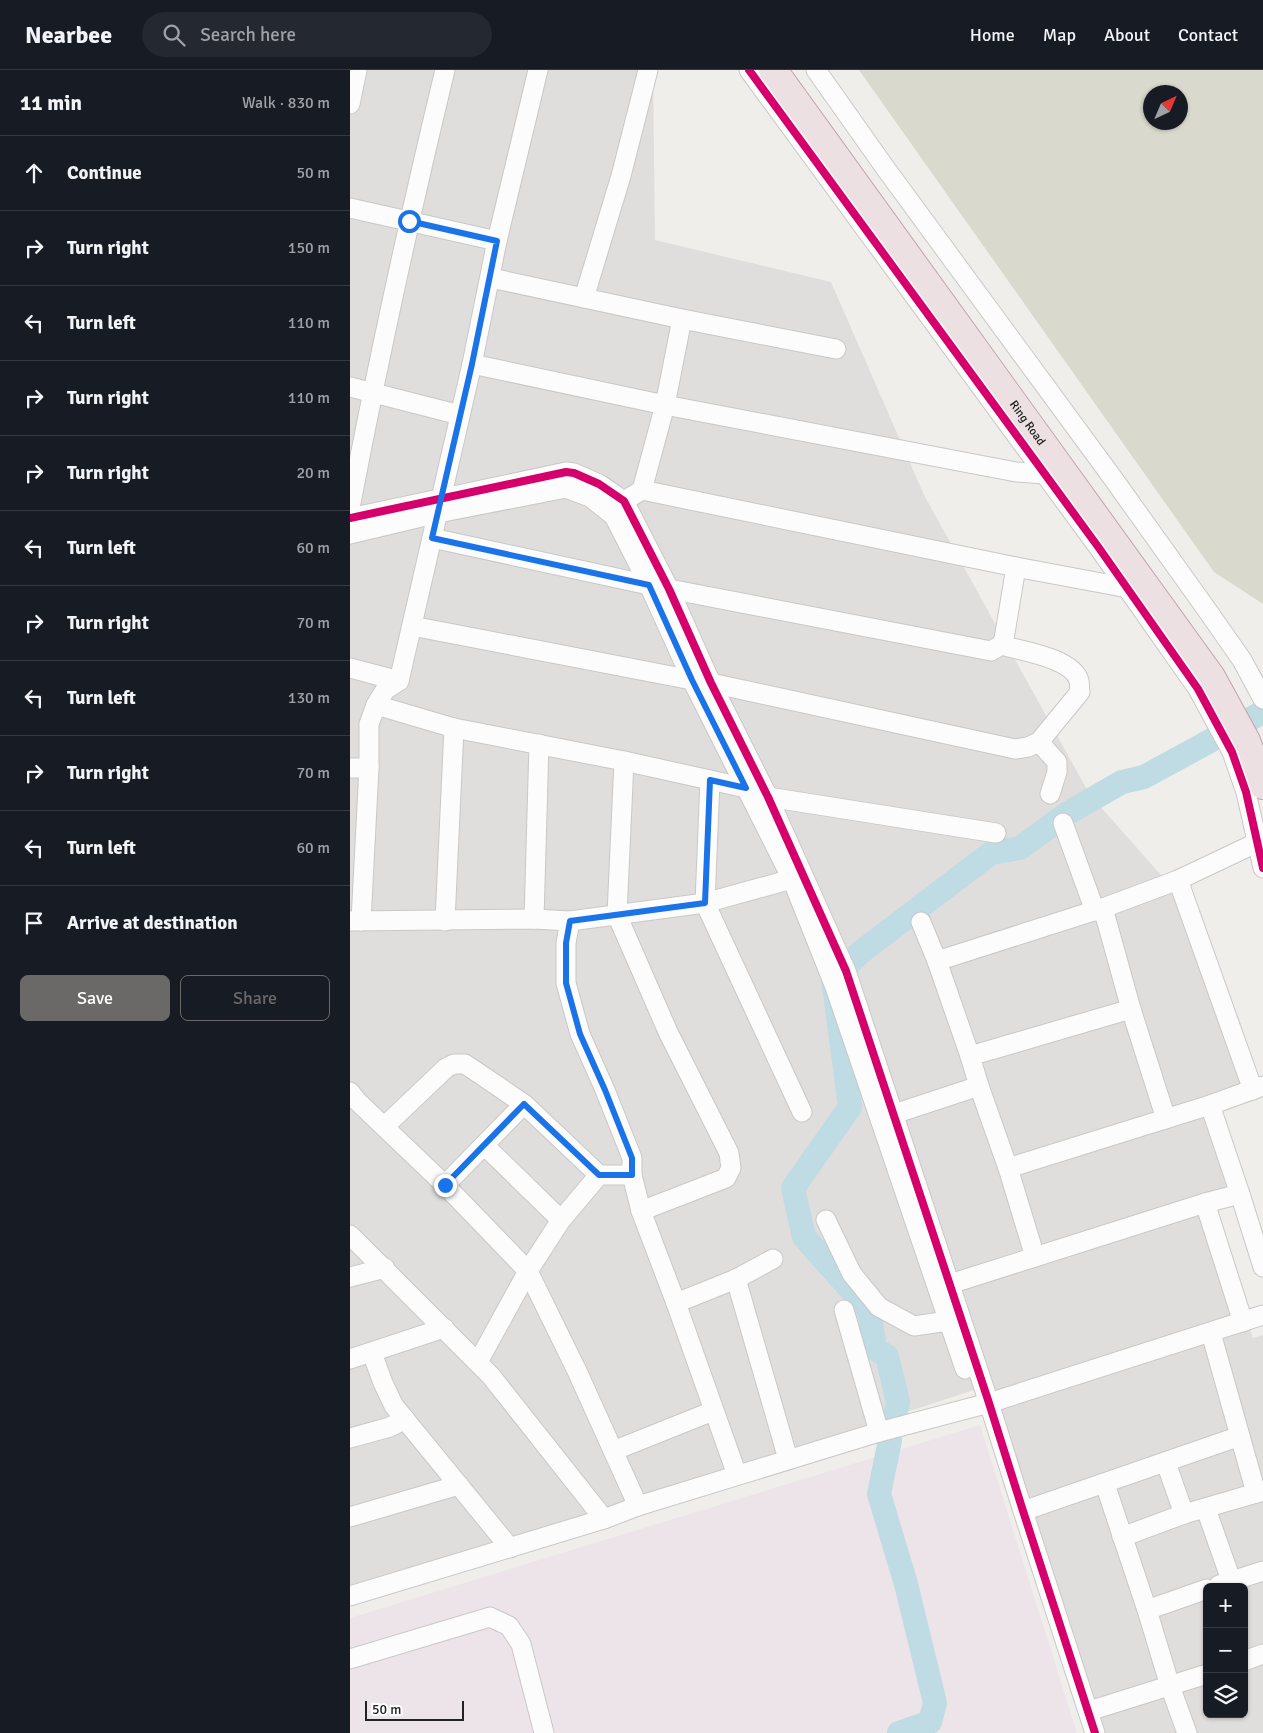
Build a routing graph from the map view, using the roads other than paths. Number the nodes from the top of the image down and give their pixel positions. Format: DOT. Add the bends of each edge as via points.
graph roads {
  1 [pos="357,70"];
  2 [pos="445,70"];
  3 [pos="538,70"];
  4 [pos="648,70"];
  5 [pos="749,70"];
  6 [pos="773,70"];
  7 [pos="795,70"];
  8 [pos="816,70"];
  9 [pos="350,104"];
  10 [pos="350,208"];
  11 [pos="409,221"];
  12 [pos="497,241"];
  13 [pos="491,278"];
  14 [pos="584,298"];
  15 [pos="682,319"];
  16 [pos="836,348"];
  17 [pos="472,364"];
  18 [pos="350,387"];
  19 [pos="372,392"];
  20 [pos="665,405"];
  21 [pos="460,415"];
  22 [pos="1045,474"];
  23 [pos="642,490"];
  24 [pos="624,501"];
  25 [pos="440,506"];
  26 [pos="350,508"];
  27 [pos="350,518"];
  28 [pos="350,534"];
  29 [pos="432,538"];
  30 [pos="1016,567"];
  31 [pos="649,585"];
  32 [pos="1128,588"];
  33 [pos="669,589"];
  34 [pos="412,626"];
  35 [pos="1001,645"];
  36 [pos="350,668"];
  37 [pos="692,680"];
  38 [pos="399,681"];
  39 [pos="711,683"];
  40 [pos="1228,689"];
  41 [pos="1263,699"];
  42 [pos="376,705"];
  43 [pos="454,728"];
  44 [pos="1251,741"];
  45 [pos="1039,742"];
  46 [pos="539,744"];
  47 [pos="624,761"];
  48 [pos="350,768"];
  49 [pos="369,768"];
  50 [pos="710,780"];
  51 [pos="1263,785"];
  52 [pos="1050,794"];
  53 [pos="756,796"];
  54 [pos="1062,823"];
  55 [pos="996,833"];
  56 [pos="1256,843"];
  57 [pos="1263,868"];
  58 [pos="792,879"];
  59 [pos="1178,880"];
  60 [pos="705,903"];
  61 [pos="1099,910"];
  62 [pos="617,915"];
  63 [pos="534,919"];
  64 [pos="356,921"];
  65 [pos="445,921"];
  66 [pos="570,921"];
  67 [pos="920,922"];
  68 [pos="937,961"];
  69 [pos="838,964"];
  70 [pos="1131,1009"];
  71 [pos="970,1056"];
  72 [pos="979,1086"];
  73 [pos="1258,1088"];
  74 [pos="352,1101"];
  75 [pos="524,1104"];
  76 [pos="1210,1105"];
  77 [pos="802,1112"];
  78 [pos="894,1114"];
  79 [pos="1166,1119"];
  80 [pos="384,1126"];
  81 [pos="484,1145"];
  82 [pos="1008,1168"];
  83 [pos="599,1175"];
  84 [pos="632,1175"];
  85 [pos="445,1185"];
  86 [pos="1240,1194"];
  87 [pos="1205,1203"];
  88 [pos="641,1212"];
  89 [pos="561,1220"];
  90 [pos="826,1220"];
  91 [pos="350,1235"];
  92 [pos="1035,1257"];
  93 [pos="774,1259"];
  94 [pos="1263,1267"];
  95 [pos="385,1268"];
  96 [pos="528,1271"];
  97 [pos="350,1277"];
  98 [pos="736,1279"];
  99 [pos="950,1284"];
  100 [pos="676,1303"];
  101 [pos="844,1310"];
  102 [pos="1263,1315"];
  103 [pos="948,1321"];
  104 [pos="1243,1322"];
  105 [pos="444,1328"];
  106 [pos="1211,1333"];
  107 [pos="372,1353"];
  108 [pos="350,1359"];
  109 [pos="478,1362"];
  110 [pos="983,1404"];
  111 [pos="713,1411"];
  112 [pos="405,1419"];
  113 [pos="879,1432"];
  114 [pos="1240,1436"];
  115 [pos="350,1438"];
  116 [pos="613,1451"];
  117 [pos="788,1460"];
  118 [pos="1166,1463"];
  119 [pos="737,1475"];
  120 [pos="1106,1484"];
  121 [pos="459,1485"];
  122 [pos="1259,1492"];
  123 [pos="638,1506"];
  124 [pos="1206,1509"];
  125 [pos="1023,1511"];
  126 [pos="1184,1514"];
  127 [pos="350,1517"];
  128 [pos="604,1520"];
  129 [pos="1122,1537"];
  130 [pos="510,1548"];
  131 [pos="1263,1571"];
  132 [pos="1231,1580"];
  133 [pos="1223,1583"];
  134 [pos="1203,1590"];
  135 [pos="350,1596"];
  136 [pos="1147,1610"];
  137 [pos="1263,1654"];
  138 [pos="350,1659"];
  139 [pos="1248,1660"];
  140 [pos="1203,1675"];
  141 [pos="1170,1686"];
  142 [pos="1089,1711"];
  143 [pos="544,1733"];
  144 [pos="1095,1733"];
  145 [pos="1187,1733"];
  1 -- 9 [label="street"];
  2 -- 11 [label="street"];
  3 -- 12 [label="street"];
  4 -- 14 [label="street" via="621,176"];
  5 -- 22 [label="street"];
  6 -- 40 [label="highway, Ring Road" via="1212,677"];
  7 -- 40 [label="highway, Ring Road" via="874,178"];
  8 -- 40 [label="street" via="1242,660"];
  10 -- 11 [label="street"];
  11 -- 12 [label="street"];
  11 -- 19 [label="street"];
  12 -- 13 [label="street"];
  13 -- 14 [label="street"];
  13 -- 17 [label="street"];
  14 -- 15 [label="street"];
  15 -- 16 [label="street"];
  15 -- 20 [label="street"];
  17 -- 20 [label="street"];
  17 -- 21 [label="street"];
  18 -- 19 [label="street"];
  19 -- 21 [label="street"];
  19 -- 26 [label="street"];
  20 -- 22 [label="street" via="1016,472"];
  20 -- 23 [label="street"];
  21 -- 25 [label="street"];
  22 -- 32 [label="street"];
  23 -- 24 [label="street"];
  23 -- 30 [label="street"];
  24 -- 25 [label="street" via="600,484 566,472"];
  24 -- 33 [label="street"];
  25 -- 27 [label="street"];
  25 -- 28 [label="street"];
  25 -- 29 [label="street"];
  25 -- 31 [label="street" via="566,488 590,497 614,516"];
  29 -- 31 [label="street"];
  29 -- 34 [label="street"];
  30 -- 32 [label="street"];
  30 -- 35 [label="street"];
  31 -- 37 [label="street"];
  32 -- 40 [label="street" via="1193,681"];
  33 -- 35 [label="street" via="991,651"];
  33 -- 39 [label="street"];
  34 -- 37 [label="street"];
  34 -- 38 [label="street"];
  35 -- 45 [label="street" via="1061,662 1071,668 1079,680 1080,692"];
  36 -- 38 [label="street"];
  37 -- 53 [label="street"];
  38 -- 42 [label="street" via="385,690"];
  39 -- 45 [label="street" via="1015,749"];
  39 -- 53 [label="street"];
  40 -- 41 [label="street"];
  40 -- 44 [label="highway, Ring Road"];
  42 -- 43 [label="street"];
  42 -- 49 [label="street" via="369,724"];
  43 -- 46 [label="street"];
  43 -- 65 [label="street"];
  44 -- 51 [label="highway, Ring Road"];
  44 -- 56 [label="street" via="1246,792"];
  45 -- 52 [label="street" via="1057,762"];
  46 -- 47 [label="street"];
  46 -- 63 [label="street"];
  47 -- 50 [label="street"];
  47 -- 62 [label="street"];
  48 -- 49 [label="street"];
  49 -- 64 [label="street"];
  50 -- 53 [label="street"];
  50 -- 60 [label="street"];
  53 -- 55 [label="street"];
  53 -- 58 [label="street"];
  53 -- 69 [label="street"];
  54 -- 61 [label="street"];
  56 -- 57 [label="street"];
  56 -- 59 [label="street"];
  58 -- 60 [label="street"];
  58 -- 69 [label="street"];
  59 -- 61 [label="street"];
  59 -- 73 [label="street"];
  60 -- 62 [label="street"];
  60 -- 77 [label="street"];
  61 -- 68 [label="street"];
  61 -- 70 [label="street"];
  62 -- 66 [label="street"];
  62 -- 88 [label="street" via="668,1032 729,1153 731,1168 726,1178"];
  63 -- 65 [label="street"];
  63 -- 66 [label="street"];
  64 -- 65 [label="street"];
  66 -- 84 [label="street" via="566,943 566,983 580,1034 632,1158"];
  67 -- 68 [label="street"];
  68 -- 71 [label="street"];
  69 -- 78 [label="street"];
  69 -- 103 [label="street" via="835,987"];
  70 -- 71 [label="street"];
  70 -- 79 [label="street"];
  71 -- 72 [label="street"];
  72 -- 78 [label="street"];
  72 -- 82 [label="street"];
  73 -- 76 [label="street"];
  74 -- 80 [label="street"];
  75 -- 80 [label="street" via="465,1064 454,1064"];
  75 -- 81 [label="street"];
  75 -- 83 [label="street"];
  76 -- 79 [label="street"];
  76 -- 86 [label="street"];
  78 -- 99 [label="street"];
  79 -- 82 [label="street"];
  80 -- 85 [label="street"];
  81 -- 85 [label="street"];
  81 -- 89 [label="street"];
  82 -- 92 [label="street"];
  83 -- 84 [label="street"];
  83 -- 89 [label="street"];
  84 -- 88 [label="street"];
  85 -- 96 [label="street"];
  86 -- 87 [label="street"];
  86 -- 94 [label="street"];
  87 -- 92 [label="street"];
  87 -- 104 [label="street"];
  88 -- 100 [label="street"];
  89 -- 96 [label="street"];
  90 -- 103 [label="street" via="852,1274 879,1307 914,1326"];
  91 -- 95 [label="street"];
  92 -- 99 [label="street"];
  93 -- 98 [label="street"];
  95 -- 97 [label="street"];
  95 -- 105 [label="street"];
  96 -- 109 [label="street"];
  96 -- 116 [label="street"];
  98 -- 100 [label="street"];
  98 -- 117 [label="street"];
  99 -- 110 [label="street"];
  100 -- 111 [label="street"];
  101 -- 113 [label="street"];
  102 -- 104 [label="street"];
  103 -- 110 [label="street"];
  104 -- 106 [label="street"];
  105 -- 107 [label="street"];
  105 -- 109 [label="street"];
  106 -- 110 [label="street"];
  106 -- 114 [label="street"];
  107 -- 108 [label="street"];
  107 -- 112 [label="street" via="394,1406"];
  109 -- 128 [label="street"];
  110 -- 113 [label="street"];
  110 -- 125 [label="street"];
  111 -- 116 [label="street"];
  111 -- 119 [label="street"];
  112 -- 115 [label="street" via="390,1427"];
  112 -- 121 [label="street"];
  113 -- 117 [label="street"];
  114 -- 118 [label="street"];
  114 -- 122 [label="street"];
  116 -- 123 [label="street"];
  117 -- 119 [label="street"];
  118 -- 120 [label="street"];
  118 -- 126 [label="street"];
  119 -- 123 [label="street"];
  120 -- 125 [label="street"];
  120 -- 129 [label="street"];
  121 -- 127 [label="street"];
  121 -- 130 [label="street"];
  122 -- 124 [label="street"];
  123 -- 128 [label="street"];
  124 -- 126 [label="street"];
  124 -- 132 [label="street"];
  125 -- 142 [label="street"];
  126 -- 129 [label="street"];
  128 -- 130 [label="street"];
  129 -- 136 [label="street"];
  130 -- 135 [label="street"];
  131 -- 132 [label="street"];
  132 -- 133 [label="street"];
  134 -- 136 [label="street"];
  136 -- 141 [label="street"];
  137 -- 139 [label="street"];
  138 -- 143 [label="street" via="490,1617 509,1626 520,1644"];
  140 -- 141 [label="street"];
  141 -- 142 [label="street"];
  141 -- 145 [label="street"];
  142 -- 144 [label="street"];
}
